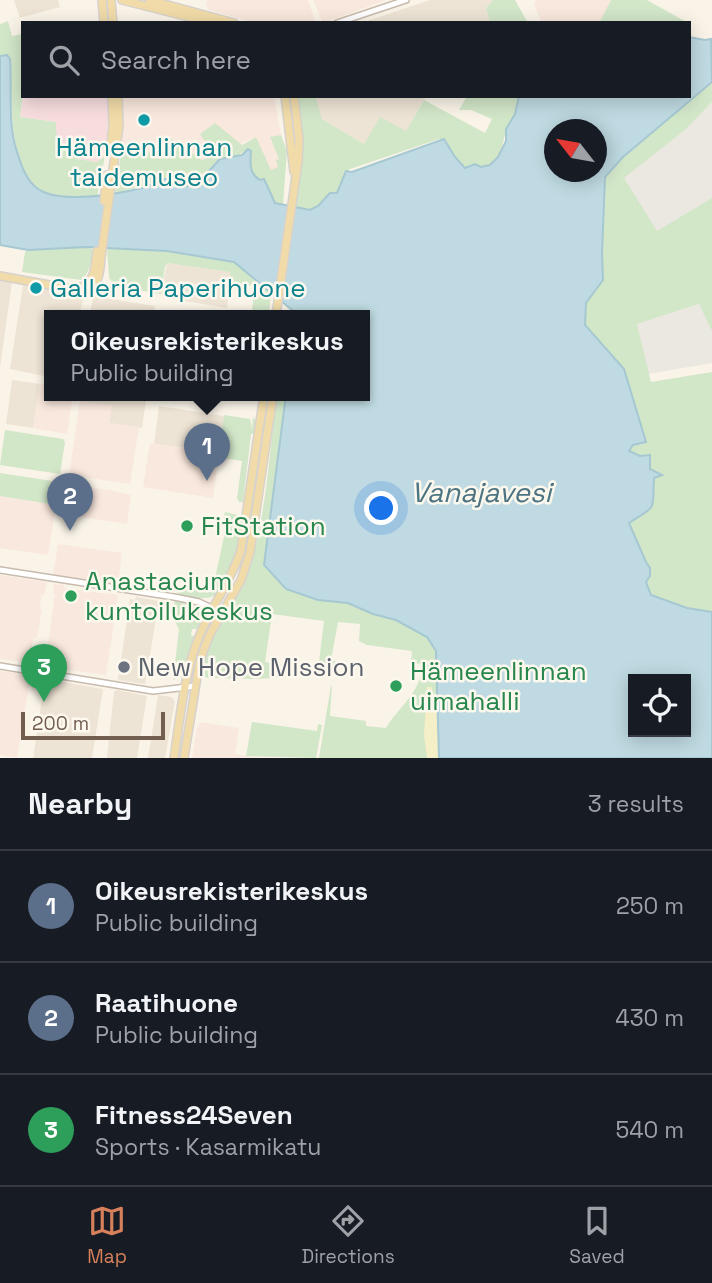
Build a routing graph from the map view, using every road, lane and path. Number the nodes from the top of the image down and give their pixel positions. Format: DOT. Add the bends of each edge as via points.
graph roads {
  1 [pos="102,0"];
  2 [pos="111,0"];
  3 [pos="122,0"];
  4 [pos="149,0"];
  5 [pos="406,0"];
  6 [pos="104,21"];
  7 [pos="113,21"];
  8 [pos="204,21"];
  9 [pos="227,21"];
  10 [pos="343,21"];
  11 [pos="112,98"];
  12 [pos="118,98"];
  13 [pos="285,98"];
  14 [pos="294,98"];
  15 [pos="294,176"];
  16 [pos="108,185"];
  17 [pos="98,257"];
  18 [pos="0,276"];
  19 [pos="68,288"];
  20 [pos="277,310"];
  21 [pos="263,401"];
  22 [pos="272,401"];
  23 [pos="0,570"];
  24 [pos="213,608"];
  25 [pos="222,613"];
  26 [pos="0,666"];
  27 [pos="186,686"];
  28 [pos="196,686"];
  29 [pos="174,758"];
  30 [pos="184,758"];
  1 -- 6 [label="main road"];
  2 -- 7 [label="main road"];
  3 -- 8 [label="main road"];
  4 -- 9 [label="main road"];
  5 -- 10 [label="street"];
  11 -- 16 [label="main road"];
  12 -- 16 [label="main road" via="119,126"];
  13 -- 15 [label="main road"];
  14 -- 15 [label="main road" via="299,139"];
  15 -- 20 [label="main road"];
  16 -- 17 [label="main road"];
  17 -- 19 [label="main road" via="86,286"];
  17 -- 19 [label="main road" via="100,274 91,289"];
  18 -- 19 [label="main road"];
  21 -- 24 [label="main road" via="244,539 233,575"];
  22 -- 25 [label="main road" via="250,552 241,580"];
  23 -- 24 [label="street"];
  24 -- 25 [label="street"];
  24 -- 27 [label="main road" via="198,637"];
  25 -- 28 [label="main road" via="204,649"];
  26 -- 27 [label="street" via="153,691"];
  27 -- 28 [label="street"];
  27 -- 29 [label="main road"];
  28 -- 30 [label="main road"];
}
